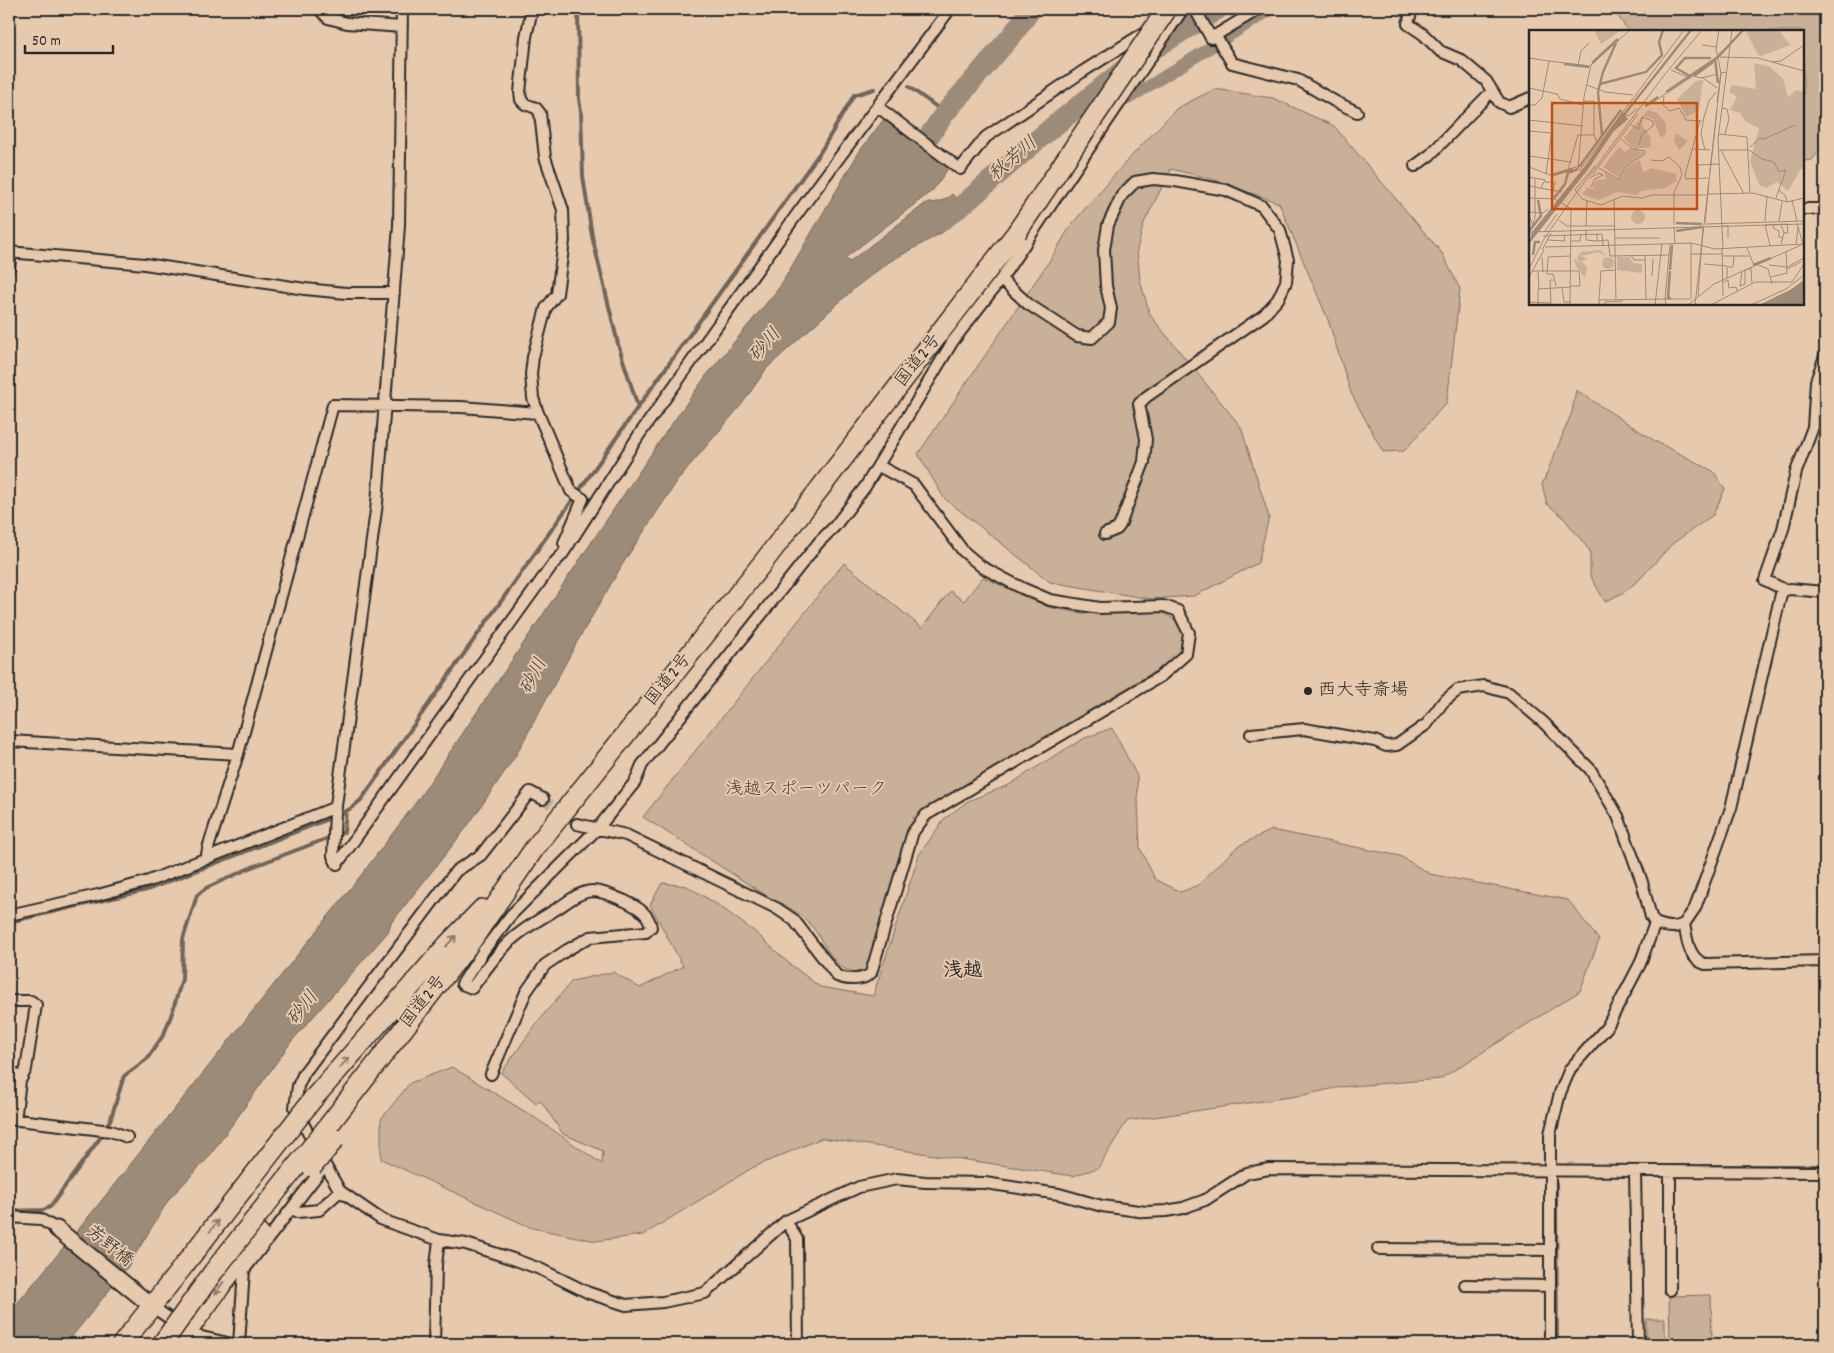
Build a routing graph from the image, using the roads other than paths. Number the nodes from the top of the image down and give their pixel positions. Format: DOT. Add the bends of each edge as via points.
graph roads {
  1 [pos="319,9"];
  2 [pos="402,9"];
  3 [pos="532,9"];
  4 [pos="950,9"];
  5 [pos="1167,9"];
  6 [pos="1182,9"];
  7 [pos="1196,9"];
  8 [pos="1258,9"];
  9 [pos="1412,9"];
  10 [pos="402,27"];
  11 [pos="1216,39"];
  12 [pos="1492,91"];
  13 [pos="1529,98"];
  14 [pos="878,107"];
  15 [pos="1357,112"];
  16 [pos="1416,166"];
  17 [pos="1804,209"];
  18 [pos="1825,209"];
  19 [pos="1023,236"];
  20 [pos="10,252"];
  21 [pos="9,268"];
  22 [pos="1001,279"];
  23 [pos="394,293"];
  24 [pos="1825,356"];
  25 [pos="384,405"];
  26 [pos="538,413"];
  27 [pos="879,466"];
  28 [pos="1105,534"];
  29 [pos="562,555"];
  30 [pos="1784,590"];
  31 [pos="1825,592"];
  32 [pos="1251,734"];
  33 [pos="9,741"];
  34 [pos="238,754"];
  35 [pos="543,798"];
  36 [pos="335,810"];
  37 [pos="577,824"];
  38 [pos="598,828"];
  39 [pos="534,849"];
  40 [pos="206,859"];
  41 [pos="9,915"];
  42 [pos="1655,923"];
  43 [pos="1684,924"];
  44 [pos="1825,961"];
  45 [pos="9,1001"];
  46 [pos="9,1074"];
  47 [pos="491,1074"];
  48 [pos="20,1081"];
  49 [pos="12,1119"];
  50 [pos="330,1134"];
  51 [pos="128,1137"];
  52 [pos="324,1165"];
  53 [pos="1550,1171"];
  54 [pos="1635,1171"];
  55 [pos="1670,1172"];
  56 [pos="1825,1172"];
  57 [pos="340,1191"];
  58 [pos="293,1208"];
  59 [pos="9,1217"];
  60 [pos="786,1221"];
  61 [pos="61,1233"];
  62 [pos="439,1240"];
  63 [pos="1378,1248"];
  64 [pos="1550,1250"];
  65 [pos="1465,1285"];
  66 [pos="1550,1286"];
  67 [pos="1670,1290"];
  68 [pos="153,1307"];
  69 [pos="187,1339"];
  70 [pos="122,1344"];
  71 [pos="162,1344"];
  72 [pos="232,1344"];
  73 [pos="239,1344"];
  74 [pos="434,1344"];
  75 [pos="798,1344"];
  76 [pos="1550,1344"];
  77 [pos="1638,1344"];
  1 -- 10 [label="street" via="328,18 347,23"];
  2 -- 10 [label="street"];
  3 -- 26 [label="street" via="526,37 521,100 540,113 543,146 563,210 564,225 557,294 546,308 533,357 533,398"];
  4 -- 14 [label="street"];
  5 -- 19 [label="highway, 国道2号, bridge"];
  6 -- 14 [label="street" via="986,137 960,169"];
  6 -- 19 [label="street"];
  7 -- 11 [label="street"];
  8 -- 11 [label="street"];
  9 -- 12 [label="street" via="1408,24 1440,51 1461,60 1486,81"];
  10 -- 23 [label="street" via="399,226"];
  11 -- 15 [label="street" via="1232,62 1298,80"];
  12 -- 13 [label="street" via="1499,102 1509,107"];
  12 -- 16 [label="street"];
  14 -- 29 [label="street" via="639,435"];
  17 -- 18 [label="street"];
  19 -- 22 [label="street"];
  19 -- 39 [label="highway, 国道2号"];
  20 -- 21 [label="street"];
  20 -- 23 [label="street" via="145,264 338,292"];
  22 -- 27 [label="street" via="953,341"];
  22 -- 28 [label="street" via="1028,304 1077,336 1092,338 1109,322 1111,308 1104,250 1108,225 1122,195 1135,182 1153,179 1226,190 1262,206 1280,230 1288,260 1286,282 1278,299 1264,315 1139,404 1146,439 1144,462 1120,525"];
  23 -- 25 [label="street"];
  24 -- 30 [label="street" via="1816,381 1813,427 1796,472 1783,528 1765,580"];
  25 -- 26 [label="street"];
  25 -- 34 [label="street" via="333,405"];
  25 -- 36 [label="street" via="378,503"];
  26 -- 29 [label="street" via="576,494 583,500 563,545"];
  27 -- 38 [label="street" via="835,526 648,758 635,782"];
  27 -- 38 [label="street" via="914,485 963,551 982,567 1022,588 1050,600 1100,608 1164,606 1178,611 1189,633 1186,654 1161,676 926,815 914,832 871,974 864,978 837,976 794,920 776,908 626,835"];
  29 -- 36 [label="street" via="337,864 333,856"];
  30 -- 31 [label="street"];
  30 -- 43 [label="street" via="1731,808 1695,908"];
  32 -- 42 [label="street" via="1304,729 1375,741 1386,746 1397,744 1427,724 1443,702 1458,690 1484,686 1509,693 1590,769 1618,816"];
  33 -- 34 [label="street"];
  34 -- 40 [label="street"];
  35 -- 52 [label="street" via="530,792 481,855 456,871 304,1073 298,1086 295,1108"];
  36 -- 40 [label="street"];
  37 -- 38 [label="street"];
  38 -- 47 [label="street" via="511,915 462,984 472,988 508,942 580,894 604,892 626,902 642,911 650,921 649,930 640,934 590,938 545,964 526,992"];
  39 -- 50 [label="highway, 国道2号" via="402,1048"];
  68 -- 39 [label="highway, one-way, bridge" via="312,1100"];
  40 -- 41 [label="street" via="98,895"];
  42 -- 43 [label="street" via="1667,927"];
  42 -- 53 [label="street" via="1640,964 1607,1027 1570,1069 1550,1134"];
  43 -- 44 [label="street" via="1694,957 1705,964"];
  45 -- 48 [label="street" via="31,1001 36,1005 26,1069"];
  46 -- 48 [label="street" via="14,1074"];
  48 -- 49 [label="street"];
  49 -- 51 [label="street" via="105,1130"];
  50 -- 69 [label="highway, one-way, bridge"];
  50 -- 71 [label="highway, bridge" via="214,1271"];
  52 -- 57 [label="street"];
  52 -- 58 [label="street"];
  53 -- 54 [label="street"];
  53 -- 60 [label="street" via="1269,1169 1247,1173 1190,1205 1146,1212 985,1183 897,1179 859,1187"];
  53 -- 64 [label="street"];
  54 -- 55 [label="street"];
  54 -- 77 [label="street"];
  55 -- 56 [label="street"];
  55 -- 67 [label="street"];
  57 -- 58 [label="street" via="319,1210 298,1212"];
  57 -- 62 [label="street" via="382,1220"];
  58 -- 73 [label="street" via="244,1270"];
  59 -- 61 [label="street" via="40,1219"];
  60 -- 62 [label="street" via="705,1294 662,1302 626,1304 589,1293 513,1259 466,1244"];
  60 -- 75 [label="street" via="797,1239"];
  61 -- 68 [label="street, 芳野橋"];
  62 -- 74 [label="street"];
  63 -- 64 [label="street"];
  64 -- 66 [label="street"];
  65 -- 66 [label="street"];
  66 -- 76 [label="street"];
  68 -- 69 [label="street"];
  68 -- 70 [label="highway"];
  69 -- 72 [label="street"];
}
